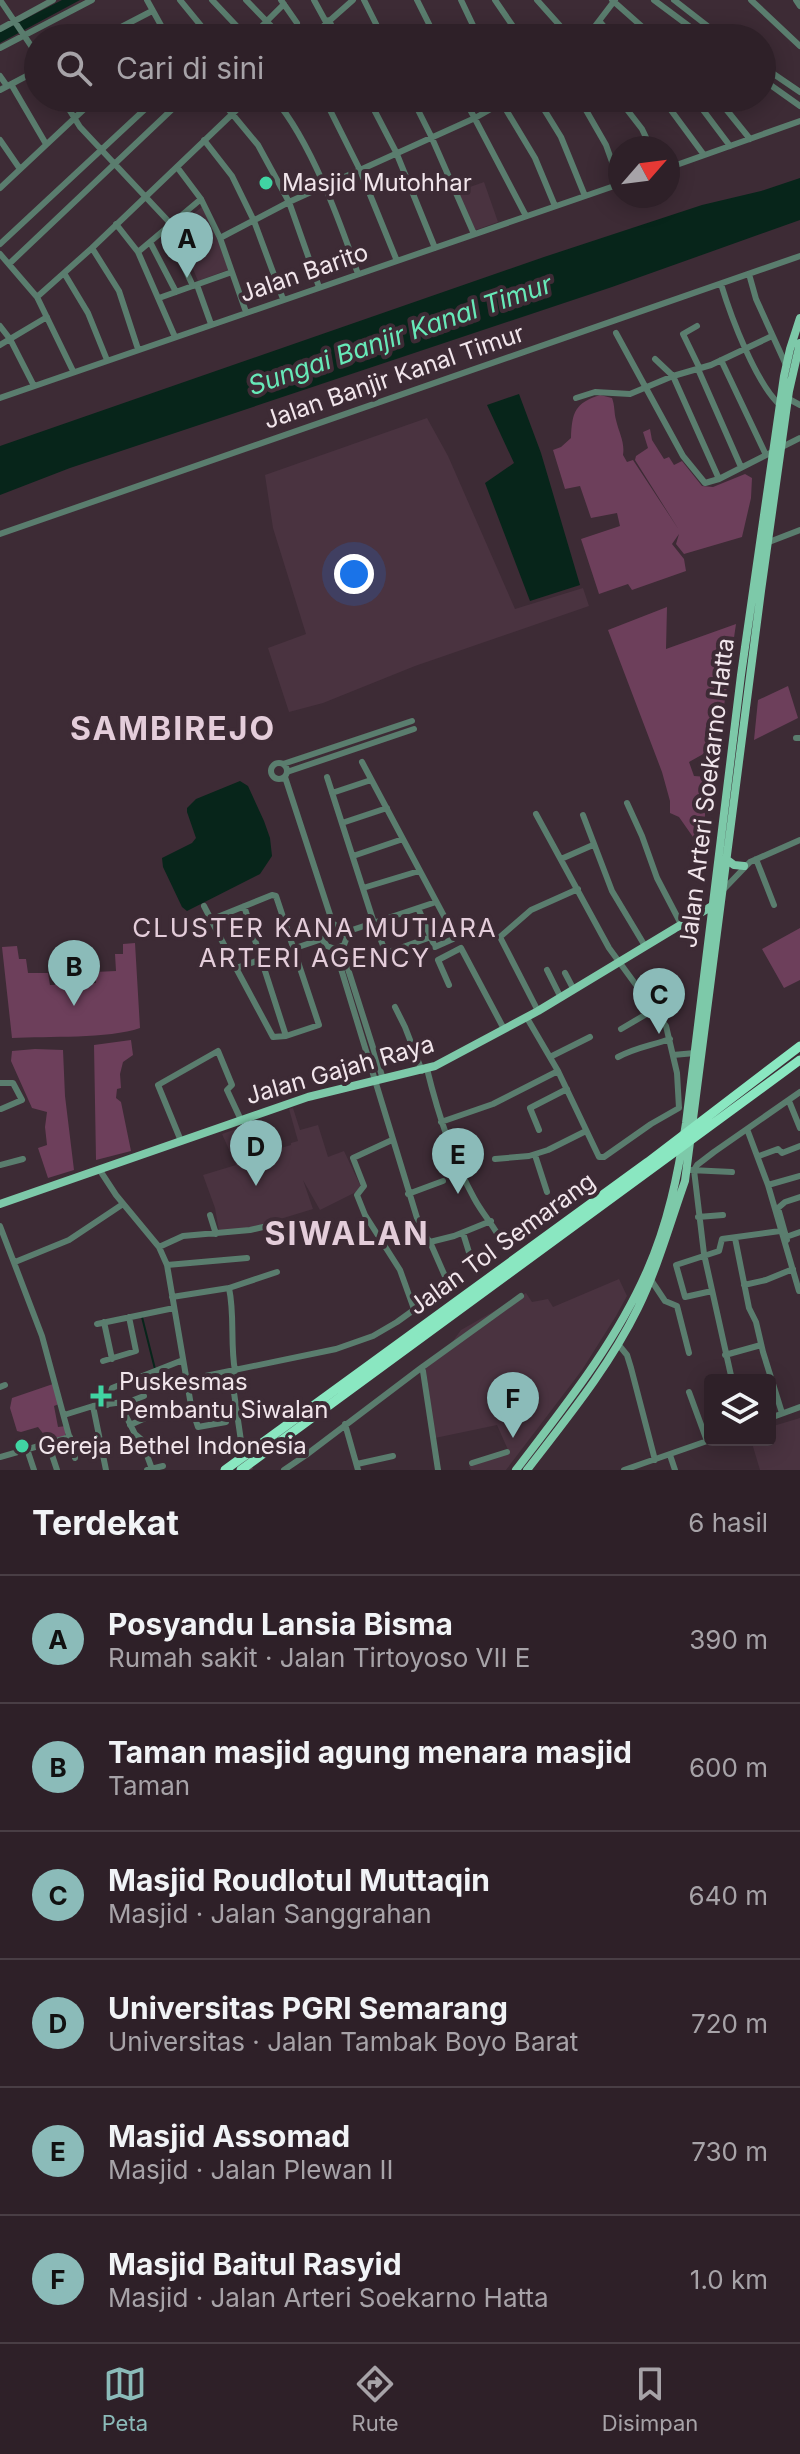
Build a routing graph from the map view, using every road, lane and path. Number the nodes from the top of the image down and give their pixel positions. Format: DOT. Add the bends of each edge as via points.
graph roads {
  1 [pos="0,0"];
  2 [pos="53,0"];
  3 [pos="92,0"];
  4 [pos="147,0"];
  5 [pos="180,0"];
  6 [pos="212,0"];
  7 [pos="246,0"];
  8 [pos="314,0"];
  9 [pos="353,0"];
  10 [pos="364,0"];
  11 [pos="417,0"];
  12 [pos="461,0"];
  13 [pos="495,0"];
  14 [pos="537,0"];
  15 [pos="613,0"];
  16 [pos="654,0"];
  17 [pos="674,0"];
  18 [pos="751,0"];
  19 [pos="796,0"];
  20 [pos="283,2"];
  21 [pos="800,6"];
  22 [pos="152,11"];
  23 [pos="266,21"];
  24 [pos="327,21"];
  25 [pos="16,22"];
  26 [pos="600,22"];
  27 [pos="297,23"];
  28 [pos="43,24"];
  29 [pos="127,24"];
  30 [pos="158,24"];
  31 [pos="200,24"];
  32 [pos="235,24"];
  33 [pos="263,24"];
  34 [pos="269,24"];
  35 [pos="324,24"];
  36 [pos="329,24"];
  37 [pos="376,24"];
  38 [pos="429,24"];
  39 [pos="472,24"];
  40 [pos="511,24"];
  41 [pos="558,24"];
  42 [pos="639,24"];
  43 [pos="686,24"];
  44 [pos="705,24"];
  45 [pos="0,29"];
  46 [pos="24,33"];
  47 [pos="800,46"];
  48 [pos="0,48"];
  49 [pos="0,76"];
  50 [pos="776,76"];
  51 [pos="24,77"];
  52 [pos="787,83"];
  53 [pos="6,87"];
  54 [pos="776,89"];
  55 [pos="780,92"];
  56 [pos="800,92"];
  57 [pos="800,106"];
  58 [pos="69,112"];
  59 [pos="81,112"];
  60 [pos="142,112"];
  61 [pos="170,112"];
  62 [pos="284,112"];
  63 [pos="331,112"];
  64 [pos="375,112"];
  65 [pos="419,112"];
  66 [pos="472,112"];
  67 [pos="485,112"];
  68 [pos="513,112"];
  69 [pos="546,112"];
  70 [pos="587,112"];
  71 [pos="629,112"];
  72 [pos="672,112"];
  73 [pos="704,112"];
  74 [pos="728,112"];
  75 [pos="233,113"];
  76 [pos="475,118"];
  77 [pos="73,119"];
  78 [pos="800,121"];
  79 [pos="431,136"];
  80 [pos="645,136"];
  81 [pos="750,139"];
  82 [pos="0,140"];
  83 [pos="204,140"];
  84 [pos="46,144"];
  85 [pos="730,146"];
  86 [pos="102,151"];
  87 [pos="608,151"];
  88 [pos="396,152"];
  89 [pos="704,155"];
  90 [pos="680,164"];
  91 [pos="115,165"];
  92 [pos="177,167"];
  93 [pos="20,169"];
  94 [pos="360,170"];
  95 [pos="324,186"];
  96 [pos="0,188"];
  97 [pos="608,188"];
  98 [pos="585,196"];
  99 [pos="146,197"];
  100 [pos="201,199"];
  101 [pos="289,202"];
  102 [pos="555,206"];
  103 [pos="526,216"];
  104 [pos="254,221"];
  105 [pos="116,224"];
  106 [pos="169,226"];
  107 [pos="474,234"];
  108 [pos="220,238"];
  109 [pos="150,242"];
  110 [pos="0,244"];
  111 [pos="92,248"];
  112 [pos="435,248"];
  113 [pos="138,252"];
  114 [pos="0,254"];
  115 [pos="800,256"];
  116 [pos="397,261"];
  117 [pos="9,264"];
  118 [pos="232,272"];
  119 [pos="64,273"];
  120 [pos="358,274"];
  121 [pos="749,274"];
  122 [pos="721,284"];
  123 [pos="195,286"];
  124 [pos="319,287"];
  125 [pos="176,292"];
  126 [pos="37,297"];
  127 [pos="159,298"];
  128 [pos="283,299"];
  129 [pos="246,312"];
  130 [pos="47,317"];
  131 [pos="800,318"];
  132 [pos="211,324"];
  133 [pos="0,326"];
  134 [pos="697,326"];
  135 [pos="618,336"];
  136 [pos="772,336"];
  137 [pos="175,337"];
  138 [pos="10,339"];
  139 [pos="800,343"];
  140 [pos="0,345"];
  141 [pos="138,349"];
  142 [pos="747,349"];
  143 [pos="655,359"];
  144 [pos="107,360"];
  145 [pos="721,360"];
  146 [pos="786,365"];
  147 [pos="699,369"];
  148 [pos="73,371"];
  149 [pos="673,376"];
  150 [pos="34,386"];
  151 [pos="646,386"];
  152 [pos="0,398"];
  153 [pos="576,398"];
  154 [pos="785,402"];
  155 [pos="800,405"];
  156 [pos="800,438"];
  157 [pos="774,451"];
  158 [pos="741,467"];
  159 [pos="719,479"];
  160 [pos="800,530"];
  161 [pos="0,534"];
  162 [pos="769,542"];
  163 [pos="412,721"];
  164 [pos="414,729"];
  165 [pos="362,762"];
  166 [pos="283,764"];
  167 [pos="286,774"];
  168 [pos="327,777"];
  169 [pos="371,780"];
  170 [pos="332,793"];
  171 [pos="627,803"];
  172 [pos="387,808"];
  173 [pos="536,814"];
  174 [pos="583,815"];
  175 [pos="342,823"];
  176 [pos="403,839"];
  177 [pos="800,840"];
  178 [pos="593,845"];
  179 [pos="353,856"];
  180 [pos="561,859"];
  181 [pos="726,859"];
  182 [pos="756,859"];
  183 [pos="744,866"];
  184 [pos="419,871"];
  185 [pos="363,888"];
  186 [pos="578,889"];
  187 [pos="721,893"];
  188 [pos="436,902"];
  189 [pos="774,905"];
  190 [pos="204,906"];
  191 [pos="244,906"];
  192 [pos="712,906"];
  193 [pos="418,908"];
  194 [pos="210,920"];
  195 [pos="374,923"];
  196 [pos="333,924"];
  197 [pos="681,924"];
  198 [pos="346,932"];
  199 [pos="431,937"];
  200 [pos="322,939"];
  201 [pos="645,946"];
  202 [pos="338,948"];
  203 [pos="293,949"];
  204 [pos="262,959"];
  205 [pos="620,962"];
  206 [pos="236,968"];
  207 [pos="547,970"];
  208 [pos="565,973"];
  209 [pos="449,985"];
  210 [pos="574,990"];
  211 [pos="561,998"];
  212 [pos="395,1007"];
  213 [pos="655,1009"];
  214 [pos="279,1011"];
  215 [pos="538,1011"];
  216 [pos="262,1017"];
  217 [pos="527,1018"];
  218 [pos="504,1029"];
  219 [pos="621,1029"];
  220 [pos="286,1036"];
  221 [pos="590,1037"];
  222 [pos="670,1039"];
  223 [pos="800,1046"];
  224 [pos="695,1053"];
  225 [pos="673,1055"];
  226 [pos="550,1057"];
  227 [pos="618,1057"];
  228 [pos="800,1060"];
  229 [pos="675,1066"];
  230 [pos="425,1070"];
  231 [pos="558,1071"];
  232 [pos="693,1071"];
  233 [pos="380,1080"];
  234 [pos="0,1083"];
  235 [pos="567,1089"];
  236 [pos="800,1092"];
  237 [pos="789,1101"];
  238 [pos="1,1109"];
  239 [pos="713,1119"];
  240 [pos="241,1120"];
  241 [pos="441,1122"];
  242 [pos="800,1128"];
  243 [pos="747,1129"];
  244 [pos="539,1130"];
  245 [pos="586,1131"];
  246 [pos="392,1140"];
  247 [pos="181,1141"];
  248 [pos="800,1146"];
  249 [pos="535,1155"];
  250 [pos="759,1156"];
  251 [pos="23,1159"];
  252 [pos="495,1159"];
  253 [pos="0,1165"];
  254 [pos="650,1166"];
  255 [pos="99,1169"];
  256 [pos="690,1170"];
  257 [pos="732,1172"];
  258 [pos="800,1176"];
  259 [pos="443,1181"];
  260 [pos="768,1185"];
  261 [pos="547,1192"];
  262 [pos="408,1194"];
  263 [pos="800,1197"];
  264 [pos="0,1204"];
  265 [pos="123,1204"];
  266 [pos="210,1215"];
  267 [pos="723,1215"];
  268 [pos="698,1217"];
  269 [pos="491,1221"];
  270 [pos="276,1224"];
  271 [pos="0,1226"];
  272 [pos="780,1231"];
  273 [pos="800,1232"];
  274 [pos="463,1233"];
  275 [pos="216,1234"];
  276 [pos="786,1237"];
  277 [pos="735,1238"];
  278 [pos="430,1242"];
  279 [pos="504,1246"];
  280 [pos="159,1247"];
  281 [pos="704,1254"];
  282 [pos="247,1258"];
  283 [pos="15,1262"];
  284 [pos="472,1262"];
  285 [pos="167,1265"];
  286 [pos="796,1270"];
  287 [pos="277,1272"];
  288 [pos="651,1280"];
  289 [pos="744,1285"];
  290 [pos="229,1288"];
  291 [pos="799,1288"];
  292 [pos="712,1291"];
  293 [pos="521,1296"];
  294 [pos="172,1297"];
  295 [pos="174,1308"];
  296 [pos="414,1309"];
  297 [pos="129,1317"];
  298 [pos="618,1344"];
  299 [pos="761,1345"];
  300 [pos="689,1353"];
  301 [pos="725,1355"];
  302 [pos="112,1359"];
  303 [pos="183,1360"];
  304 [pos="103,1361"];
  305 [pos="422,1369"];
  306 [pos="233,1371"];
  307 [pos="730,1374"];
  308 [pos="186,1380"];
  309 [pos="689,1392"];
  310 [pos="144,1396"];
  311 [pos="120,1404"];
  312 [pos="107,1405"];
  313 [pos="93,1406"];
  314 [pos="800,1407"];
  315 [pos="782,1413"];
  316 [pos="64,1415"];
  317 [pos="152,1415"];
  318 [pos="776,1416"];
  319 [pos="226,1422"];
  320 [pos="345,1424"];
  321 [pos="130,1425"];
  322 [pos="704,1429"];
  323 [pos="70,1437"];
  324 [pos="241,1441"];
  325 [pos="48,1443"];
  326 [pos="704,1443"];
  327 [pos="27,1449"];
  328 [pos="507,1452"];
  329 [pos="670,1455"];
  330 [pos="393,1456"];
  331 [pos="0,1457"];
  332 [pos="75,1458"];
  333 [pos="655,1460"];
  334 [pos="472,1463"];
  335 [pos="163,1466"];
  336 [pos="357,1467"];
  337 [pos="150,1469"];
  338 [pos="34,1470"];
  339 [pos="57,1470"];
  340 [pos="106,1470"];
  341 [pos="225,1470"];
  342 [pos="241,1470"];
  343 [pos="284,1470"];
  344 [pos="438,1470"];
  345 [pos="516,1470"];
  346 [pos="527,1470"];
  347 [pos="624,1470"];
  348 [pos="675,1470"];
  1 -- 25 [label="street"];
  2 -- 25 [label="street"];
  3 -- 28 [label="street"];
  4 -- 22 [label="street"];
  5 -- 31 [label="street"];
  6 -- 32 [label="street"];
  7 -- 23 [label="street"];
  8 -- 24 [label="street"];
  9 -- 24 [label="street"];
  10 -- 37 [label="street"];
  11 -- 38 [label="street"];
  12 -- 39 [label="street"];
  13 -- 40 [label="street"];
  14 -- 41 [label="street"];
  15 -- 26 [label="street"];
  15 -- 42 [label="street"];
  16 -- 43 [label="street"];
  17 -- 44 [label="street"];
  18 -- 47 [label="street"];
  19 -- 21 [label="street"];
  20 -- 23 [label="street"];
  20 -- 27 [label="street"];
  22 -- 29 [label="street"];
  22 -- 30 [label="street"];
  23 -- 33 [label="street"];
  23 -- 34 [label="street"];
  24 -- 35 [label="street"];
  24 -- 36 [label="street"];
  25 -- 45 [label="street"];
  25 -- 46 [label="street"];
  46 -- 48 [label="street"];
  49 -- 53 [label="street"];
  50 -- 52 [label="street"];
  51 -- 53 [label="street"];
  52 -- 55 [label="street"];
  52 -- 56 [label="street"];
  53 -- 84 [label="street"];
  54 -- 55 [label="street"];
  55 -- 57 [label="street"];
  58 -- 77 [label="street"];
  59 -- 77 [label="street"];
  60 -- 86 [label="street"];
  61 -- 91 [label="street"];
  62 -- 95 [label="street"];
  63 -- 94 [label="street"];
  64 -- 88 [label="street"];
  65 -- 79 [label="street"];
  66 -- 76 [label="street"];
  67 -- 76 [label="street"];
  68 -- 102 [label="street"];
  69 -- 98 [label="street"];
  70 -- 87 [label="street"];
  71 -- 80 [label="street"];
  72 -- 89 [label="street"];
  73 -- 85 [label="street"];
  74 -- 81 [label="street"];
  75 -- 83 [label="street"];
  75 -- 101 [label="street" via="258,145"];
  76 -- 79 [label="street"];
  76 -- 103 [label="street"];
  77 -- 84 [label="street"];
  77 -- 86 [label="street"];
  78 -- 81 [label="street"];
  79 -- 88 [label="street"];
  79 -- 107 [label="street"];
  81 -- 85 [label="street"];
  82 -- 93 [label="street"];
  83 -- 92 [label="street"];
  83 -- 104 [label="street" via="228,170"];
  84 -- 93 [label="street"];
  85 -- 89 [label="street"];
  86 -- 91 [label="street"];
  86 -- 110 [label="street"];
  88 -- 94 [label="street"];
  88 -- 112 [label="street"];
  89 -- 90 [label="street"];
  91 -- 99 [label="street"];
  91 -- 117 [label="street"];
  92 -- 99 [label="street"];
  92 -- 100 [label="street"];
  93 -- 96 [label="street"];
  94 -- 95 [label="street"];
  94 -- 116 [label="street"];
  95 -- 101 [label="street"];
  95 -- 120 [label="street"];
  97 -- 98 [label="street, Jalan Barito"];
  98 -- 102 [label="street, Jalan Barito"];
  99 -- 105 [label="street"];
  99 -- 106 [label="street"];
  100 -- 106 [label="street"];
  100 -- 108 [label="street"];
  101 -- 104 [label="street"];
  101 -- 124 [label="street"];
  102 -- 103 [label="street, Jalan Barito"];
  103 -- 107 [label="street, Jalan Barito"];
  104 -- 108 [label="street"];
  104 -- 128 [label="street"];
  105 -- 111 [label="street"];
  105 -- 113 [label="street"];
  106 -- 109 [label="street"];
  106 -- 123 [label="street"];
  107 -- 112 [label="street, Jalan Barito"];
  108 -- 118 [label="street"];
  109 -- 113 [label="street"];
  109 -- 125 [label="street"];
  111 -- 119 [label="street"];
  111 -- 141 [label="street" via="119,291"];
  112 -- 116 [label="street, Jalan Barito"];
  113 -- 127 [label="street"];
  114 -- 117 [label="street"];
  115 -- 121 [label="street, Jalan Banjir Kanal Timur"];
  116 -- 120 [label="street, Jalan Barito"];
  117 -- 126 [label="street"];
  118 -- 123 [label="street"];
  118 -- 129 [label="street"];
  119 -- 126 [label="street"];
  119 -- 144 [label="street"];
  120 -- 124 [label="street, Jalan Barito"];
  121 -- 122 [label="street, Jalan Banjir Kanal Timur"];
  121 -- 136 [label="street"];
  122 -- 142 [label="street"];
  122 -- 161 [label="street, Jalan Banjir Kanal Timur"];
  123 -- 125 [label="street"];
  123 -- 132 [label="street"];
  124 -- 128 [label="street, Jalan Barito"];
  125 -- 127 [label="street"];
  126 -- 130 [label="street"];
  127 -- 137 [label="street"];
  128 -- 129 [label="street, Jalan Barito"];
  129 -- 132 [label="street, Jalan Barito"];
  130 -- 138 [label="street"];
  130 -- 148 [label="street"];
  131 -- 146 [label="main road, Jalan Arteri Soekarno Hatta"];
  132 -- 137 [label="street, Jalan Barito"];
  133 -- 138 [label="street"];
  134 -- 147 [label="street" via="683,334"];
  135 -- 151 [label="street"];
  136 -- 142 [label="street"];
  136 -- 146 [label="street"];
  137 -- 141 [label="street, Jalan Barito"];
  138 -- 140 [label="street"];
  138 -- 150 [label="street"];
  139 -- 154 [label="main road, Jalan Arteri Soekarno Hatta"];
  141 -- 144 [label="street, Jalan Barito"];
  142 -- 145 [label="street"];
  142 -- 154 [label="street" via="766,389"];
  143 -- 149 [label="street"];
  144 -- 148 [label="street, Jalan Barito"];
  145 -- 147 [label="street"];
  145 -- 157 [label="street"];
  146 -- 154 [label="main road, Jalan Arteri Soekarno Hatta"];
  147 -- 149 [label="street"];
  147 -- 158 [label="street"];
  148 -- 150 [label="street, Jalan Barito"];
  149 -- 151 [label="street"];
  149 -- 159 [label="street"];
  150 -- 152 [label="street, Jalan Barito"];
  151 -- 153 [label="street" via="625,395 595,392"];
  151 -- 159 [label="street" via="686,461 705,483"];
  154 -- 155 [label="street"];
  154 -- 157 [label="main road, Jalan Arteri Soekarno Hatta"];
  156 -- 157 [label="street"];
  157 -- 158 [label="street"];
  157 -- 162 [label="main road, Jalan Arteri Soekarno Hatta"];
  157 -- 192 [label="main road, Jalan Arteri Soekarno Hatta"];
  158 -- 159 [label="street"];
  160 -- 162 [label="street"];
  162 -- 181 [label="main road, Jalan Arteri Soekarno Hatta"];
  163 -- 166 [label="street"];
  164 -- 167 [label="street"];
  165 -- 169 [label="street"];
  166 -- 167 [label="street"];
  166 -- 167 [label="street" via="272,772 276,778"];
  167 -- 196 [label="street"];
  168 -- 170 [label="street"];
  169 -- 170 [label="street"];
  169 -- 172 [label="street"];
  170 -- 175 [label="street"];
  171 -- 197 [label="street"];
  172 -- 175 [label="street"];
  172 -- 176 [label="street"];
  173 -- 180 [label="street"];
  174 -- 178 [label="street"];
  175 -- 179 [label="street"];
  176 -- 179 [label="street"];
  176 -- 184 [label="street"];
  177 -- 182 [label="street"];
  178 -- 180 [label="street"];
  178 -- 201 [label="street" via="612,891"];
  179 -- 185 [label="street"];
  180 -- 186 [label="street"];
  181 -- 183 [label="main road"];
  181 -- 187 [label="main road, Jalan Arteri Soekarno Hatta"];
  182 -- 183 [label="street"];
  182 -- 189 [label="street"];
  183 -- 187 [label="street"];
  184 -- 185 [label="street"];
  184 -- 188 [label="street"];
  185 -- 195 [label="street"];
  186 -- 205 [label="street"];
  186 -- 215 [label="street" via="531,910 500,937"];
  187 -- 192 [label="street"];
  187 -- 256 [label="main road, Jalan Arteri Soekarno Hatta"];
  188 -- 193 [label="street"];
  188 -- 199 [label="street" via="454,937 435,947"];
  190 -- 194 [label="street"];
  191 -- 194 [label="street"];
  191 -- 203 [label="street" via="276,896"];
  191 -- 204 [label="street"];
  192 -- 197 [label="main road, Jalan Gajah Raya"];
  192 -- 224 [label="main road, Jalan Arteri Soekarno Hatta"];
  193 -- 195 [label="street"];
  193 -- 199 [label="street"];
  194 -- 206 [label="street"];
  195 -- 198 [label="street"];
  195 -- 199 [label="street" via="388,954"];
  196 -- 198 [label="street"];
  196 -- 200 [label="street" via="324,929"];
  197 -- 201 [label="main road, Jalan Gajah Raya"];
  198 -- 202 [label="street" via="346,941"];
  200 -- 202 [label="street"];
  200 -- 203 [label="street"];
  201 -- 205 [label="main road, Jalan Gajah Raya"];
  202 -- 233 [label="street"];
  203 -- 204 [label="street"];
  203 -- 220 [label="street" via="319,1025"];
  204 -- 206 [label="street"];
  204 -- 214 [label="street"];
  205 -- 210 [label="main road, Jalan Gajah Raya"];
  205 -- 213 [label="street"];
  206 -- 216 [label="street"];
  207 -- 211 [label="street"];
  208 -- 210 [label="street"];
  209 -- 218 [label="street" via="438,960 461,948"];
  210 -- 211 [label="main road, Jalan Gajah Raya"];
  211 -- 215 [label="main road, Jalan Gajah Raya"];
  212 -- 230 [label="street"];
  213 -- 219 [label="street"];
  213 -- 222 [label="street"];
  214 -- 216 [label="street"];
  214 -- 220 [label="street"];
  215 -- 217 [label="main road, Jalan Gajah Raya"];
  216 -- 220 [label="street" via="273,1037"];
  217 -- 218 [label="main road, Jalan Gajah Raya"];
  217 -- 226 [label="street"];
  218 -- 230 [label="main road, Jalan Gajah Raya"];
  221 -- 226 [label="street"];
  222 -- 225 [label="street"];
  222 -- 227 [label="street"];
  223 -- 239 [label="highway, Jalan Tol Semarang"];
  224 -- 225 [label="street"];
  224 -- 232 [label="main road, Jalan Arteri Soekarno Hatta"];
  225 -- 229 [label="street"];
  226 -- 231 [label="street"];
  228 -- 239 [label="highway, Jalan Tol Semarang"];
  229 -- 232 [label="street"];
  229 -- 245 [label="street" via="678,1108 603,1157"];
  230 -- 233 [label="main road, Jalan Gajah Raya"];
  230 -- 241 [label="street"];
  231 -- 235 [label="street"];
  231 -- 241 [label="street" via="500,1101"];
  232 -- 345 [label="main road, Jalan Arteri Soekarno Hatta" via="675,1190 648,1269 597,1361"];
  233 -- 240 [label="main road, Jalan Gajah Raya" via="312,1095"];
  233 -- 246 [label="street"];
  234 -- 238 [label="street" via="13,1083 22,1100"];
  235 -- 244 [label="street" via="530,1108"];
  235 -- 245 [label="street"];
  236 -- 237 [label="street"];
  237 -- 242 [label="street"];
  237 -- 243 [label="street"];
  239 -- 254 [label="highway, Jalan Tol Semarang"];
  240 -- 247 [label="main road, Jalan Gajah Raya"];
  240 -- 247 [label="street" via="218,1051 158,1085"];
  241 -- 269 [label="street" via="462,1176"];
  243 -- 250 [label="street"];
  243 -- 256 [label="street"];
  245 -- 249 [label="street"];
  246 -- 262 [label="street"];
  246 -- 296 [label="street" via="353,1158 364,1187 357,1195 400,1270"];
  247 -- 255 [label="main road, Jalan Gajah Raya"];
  248 -- 250 [label="street"];
  249 -- 252 [label="street"];
  249 -- 261 [label="street"];
  250 -- 260 [label="street"];
  251 -- 253 [label="street"];
  254 -- 341 [label="highway, Jalan Tol Semarang"];
  254 -- 342 [label="highway, Jalan Tol Semarang"];
  255 -- 264 [label="main road, Jalan Gajah Raya"];
  255 -- 265 [label="street"];
  256 -- 257 [label="street"];
  256 -- 268 [label="street"];
  256 -- 288 [label="main road, Jalan Arteri Soekarno Hatta"];
  258 -- 260 [label="street"];
  259 -- 262 [label="street"];
  260 -- 272 [label="street"];
  262 -- 278 [label="street"];
  263 -- 276 [label="street" via="778,1208"];
  265 -- 280 [label="street"];
  265 -- 283 [label="street" via="69,1240"];
  266 -- 275 [label="street"];
  267 -- 268 [label="street"];
  268 -- 281 [label="street"];
  269 -- 274 [label="street"];
  269 -- 279 [label="street"];
  270 -- 275 [label="street"];
  271 -- 283 [label="street"];
  272 -- 277 [label="street"];
  272 -- 286 [label="street"];
  273 -- 276 [label="street"];
  274 -- 278 [label="street"];
  274 -- 284 [label="street"];
  275 -- 280 [label="street" via="183,1236"];
  276 -- 286 [label="street"];
  277 -- 281 [label="street" via="722,1239 719,1251"];
  277 -- 289 [label="street"];
  278 -- 296 [label="street" via="448,1283"];
  280 -- 285 [label="street"];
  281 -- 292 [label="street"];
  281 -- 292 [label="street" via="676,1265 685,1297"];
  282 -- 285 [label="street"];
  283 -- 316 [label="street"];
  285 -- 294 [label="street"];
  286 -- 289 [label="street"];
  286 -- 291 [label="street"];
  287 -- 290 [label="street"];
  288 -- 298 [label="main road, Jalan Arteri Soekarno Hatta"];
  288 -- 300 [label="street" via="665,1301 677,1306"];
  289 -- 299 [label="street"];
  290 -- 294 [label="street"];
  290 -- 306 [label="street"];
  292 -- 301 [label="street"];
  293 -- 305 [label="street"];
  294 -- 295 [label="street"];
  295 -- 297 [label="street"];
  295 -- 303 [label="street"];
  296 -- 306 [label="street" via="386,1329 347,1345"];
  297 -- 302 [label="street" via="136,1351"];
  297 -- 302 [label="street" via="100,1323"];
  298 -- 333 [label="street" via="627,1355"];
  298 -- 346 [label="main road, Jalan Arteri Soekarno Hatta"];
  299 -- 301 [label="street"];
  299 -- 315 [label="street"];
  301 -- 307 [label="street"];
  302 -- 304 [label="street"];
  303 -- 308 [label="street"];
  303 -- 312 [label="street" via="112,1388"];
  305 -- 320 [label="street"];
  305 -- 344 [label="street"];
  306 -- 308 [label="street"];
  306 -- 324 [label="street"];
  308 -- 319 [label="street" via="191,1418 198,1427"];
  309 -- 322 [label="street"];
  310 -- 311 [label="street"];
  311 -- 312 [label="street"];
  311 -- 321 [label="street"];
  312 -- 313 [label="street"];
  313 -- 316 [label="street"];
  313 -- 340 [label="street"];
  314 -- 315 [label="street"];
  315 -- 318 [label="street"];
  316 -- 323 [label="street"];
  317 -- 321 [label="street"];
  320 -- 336 [label="street"];
  320 -- 343 [label="street"];
  321 -- 337 [label="street" via="141,1439"];
  323 -- 325 [label="street"];
  323 -- 332 [label="street"];
  325 -- 327 [label="street"];
  325 -- 339 [label="street"];
  326 -- 329 [label="street"];
  327 -- 331 [label="street"];
  327 -- 338 [label="street"];
  328 -- 334 [label="street"];
  329 -- 333 [label="street"];
  329 -- 348 [label="street"];
  330 -- 336 [label="street"];
  333 -- 347 [label="street"];
  335 -- 337 [label="street"];
}
